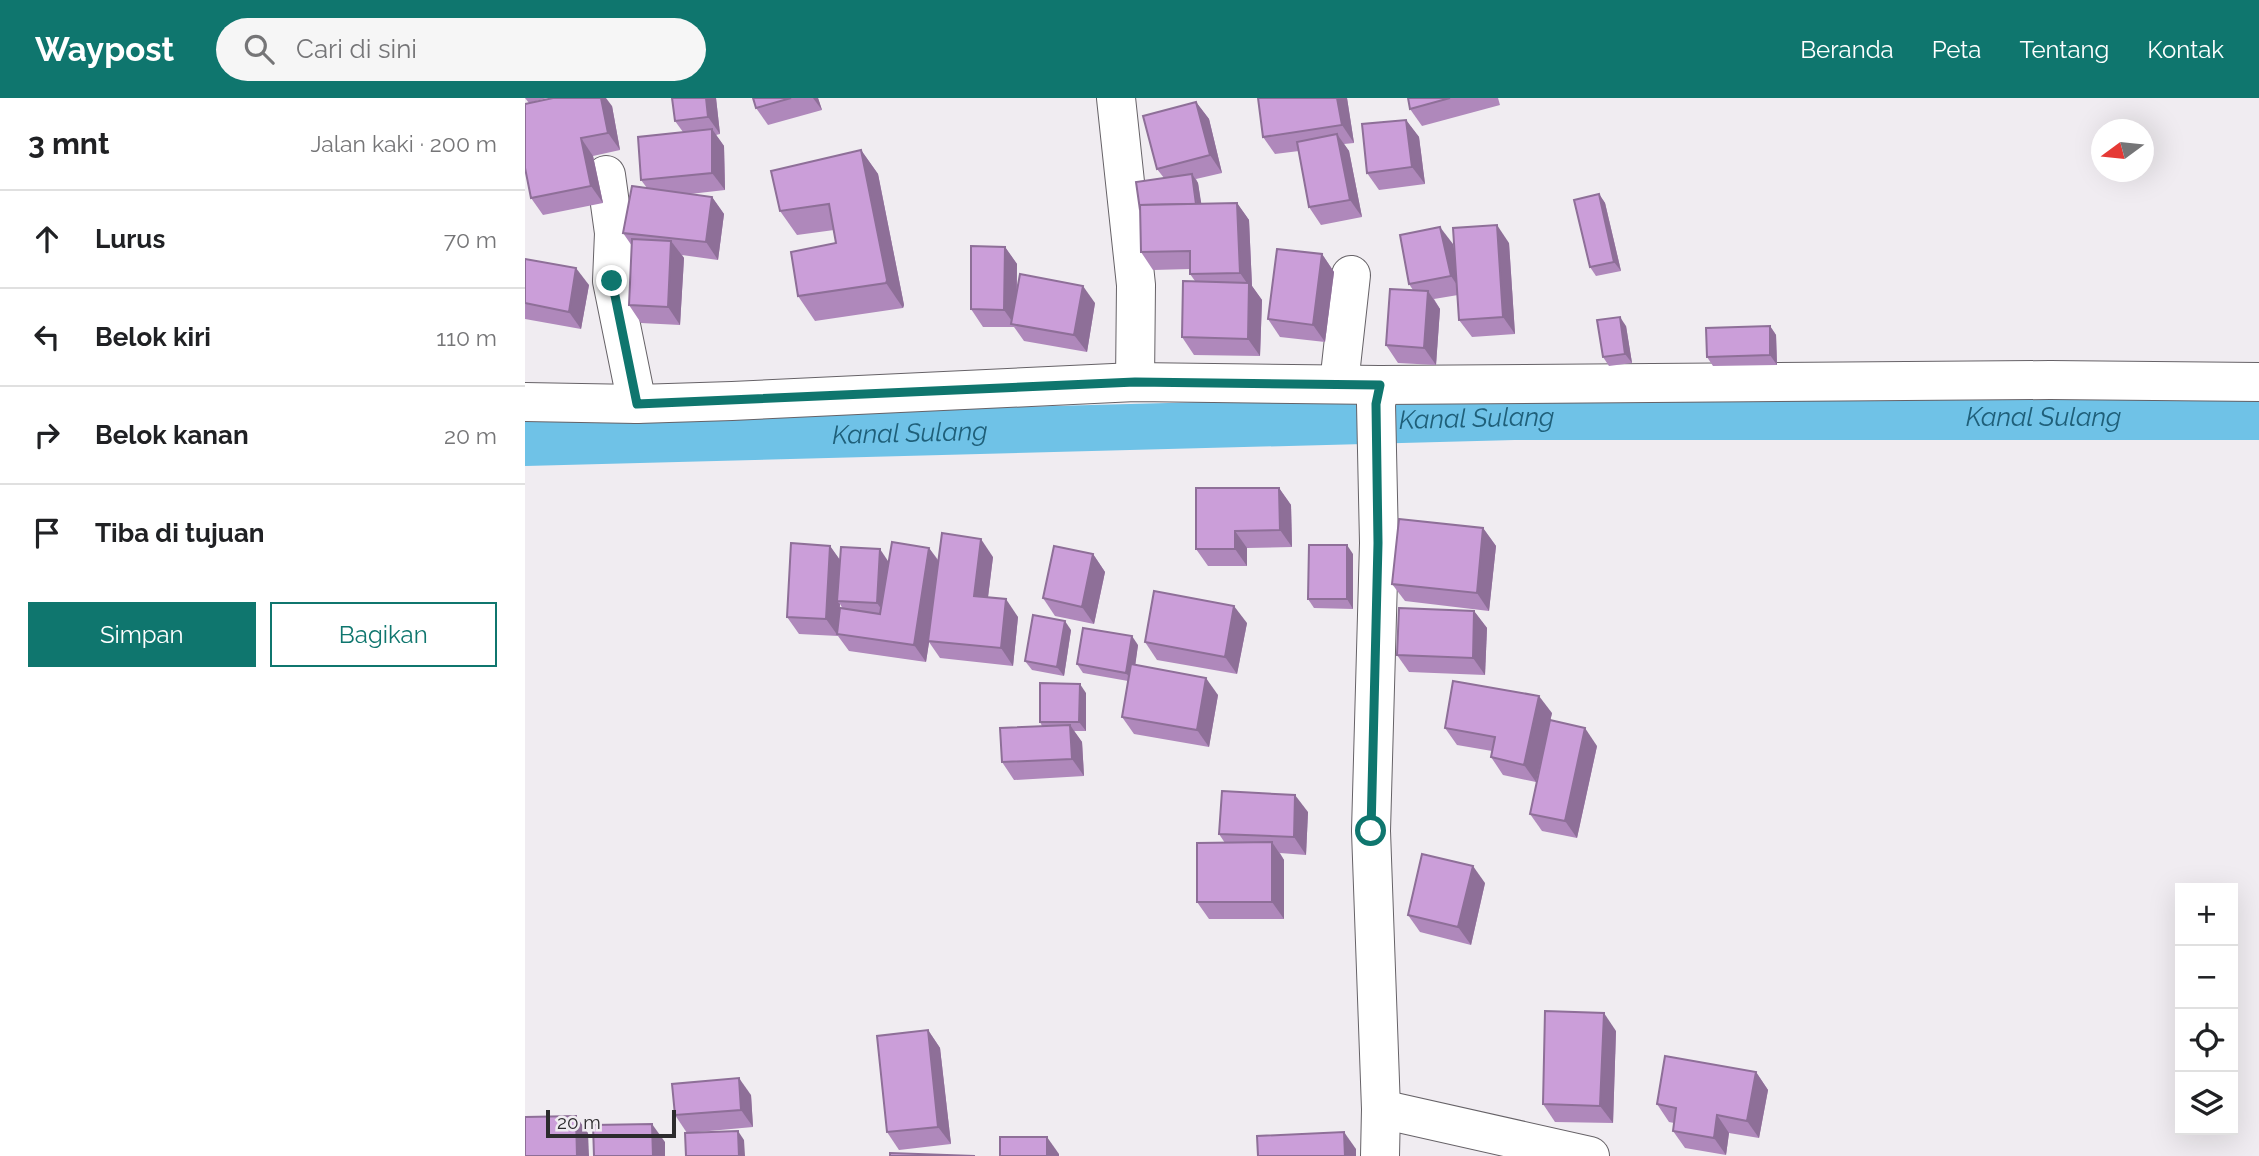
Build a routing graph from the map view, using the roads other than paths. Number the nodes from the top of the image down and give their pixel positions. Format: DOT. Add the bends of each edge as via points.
graph roads {
  1 [pos="1116,98"];
  2 [pos="606,175"];
  3 [pos="1351,275"];
  4 [pos="1135,382"];
  5 [pos="2259,383"];
  6 [pos="1339,384"];
  7 [pos="1378,395"];
  8 [pos="525,402"];
  9 [pos="637,404"];
  10 [pos="1381,1109"];
  11 [pos="1380,1156"];
  12 [pos="1590,1156"];
  1 -- 4 [label="street" via="1136,285"];
  2 -- 9 [label="street" via="614,233 612,281"];
  3 -- 6 [label="street"];
  4 -- 6 [label="street"];
  4 -- 9 [label="street"];
  5 -- 7 [label="street" via="2050,380"];
  6 -- 7 [label="street"];
  7 -- 10 [label="street" via="1371,831"];
  8 -- 9 [label="street"];
  10 -- 11 [label="street"];
  10 -- 12 [label="street"];
}
